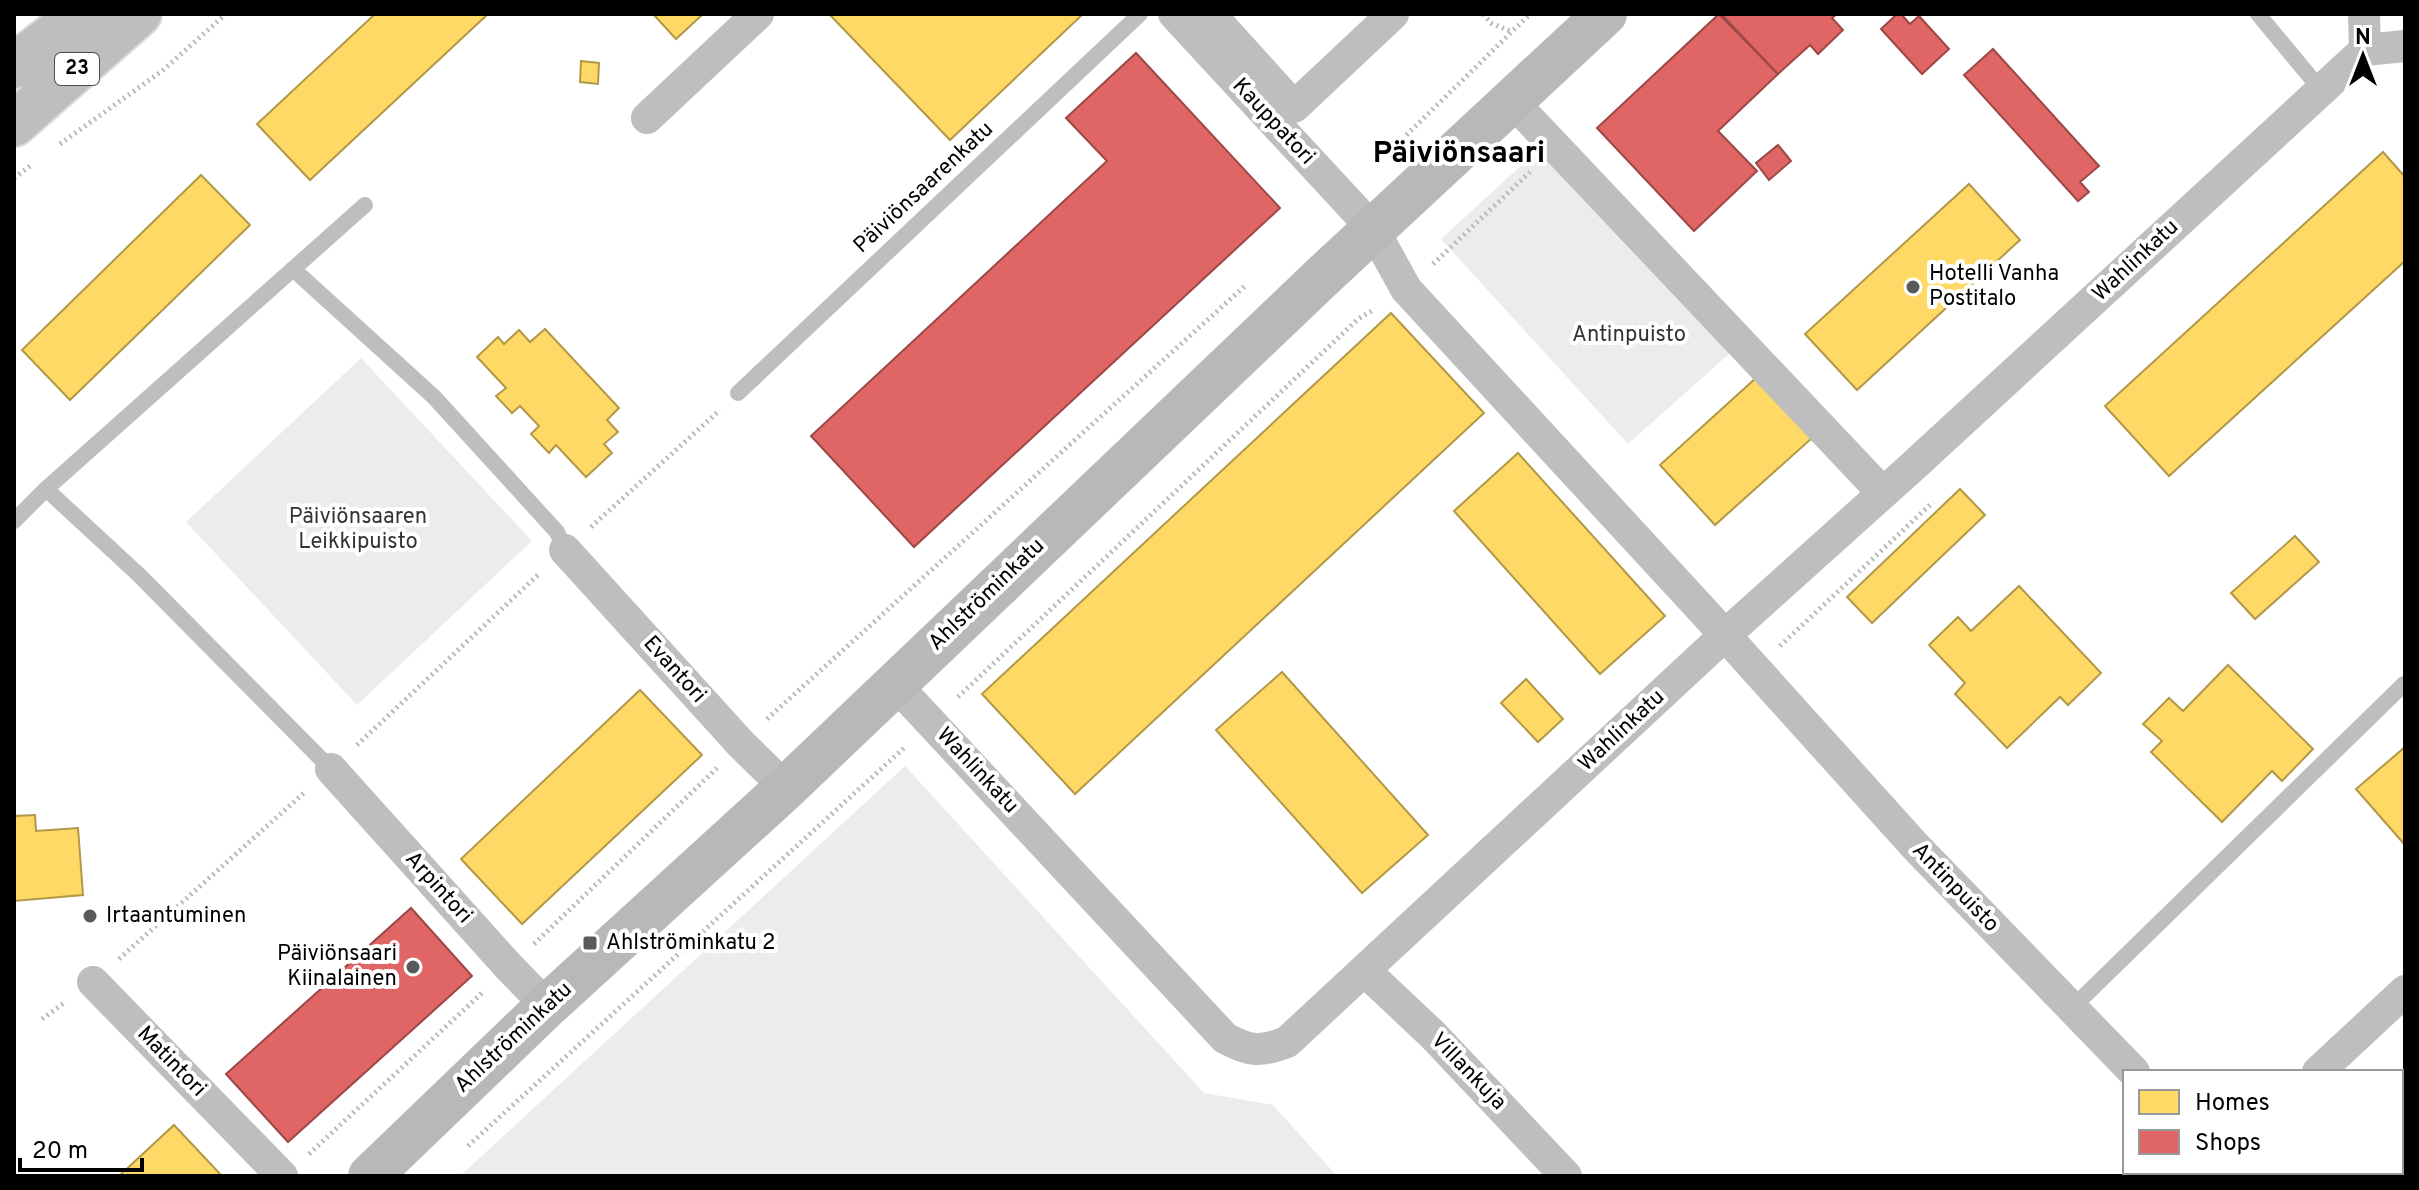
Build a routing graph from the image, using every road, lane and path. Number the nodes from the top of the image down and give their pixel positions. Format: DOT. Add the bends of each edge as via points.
graph roads {
  1 [pos="81,14"];
  2 [pos="139,14"];
  3 [pos="226,14"];
  4 [pos="758,14"];
  5 [pos="1140,14"];
  6 [pos="1174,14"];
  7 [pos="1210,14"];
  8 [pos="1393,14"];
  9 [pos="1483,14"];
  10 [pos="1530,14"];
  11 [pos="1605,14"];
  12 [pos="2258,14"];
  13 [pos="2364,14"];
  14 [pos="1512,32"];
  15 [pos="1520,41"];
  16 [pos="2405,46"];
  17 [pos="2365,50"];
  18 [pos="14,66"];
  19 [pos="2321,90"];
  20 [pos="1513,102"];
  21 [pos="647,118"];
  22 [pos="14,124"];
  23 [pos="51,151"];
  24 [pos="39,160"];
  25 [pos="1541,162"];
  26 [pos="14,178"];
  27 [pos="1342,197"];
  28 [pos="365,205"];
  29 [pos="1373,229"];
  30 [pos="293,269"];
  31 [pos="1248,283"];
  32 [pos="1406,289"];
  33 [pos="738,393"];
  34 [pos="46,489"];
  35 [pos="1883,493"];
  36 [pos="14,521"];
  37 [pos="565,550"];
  38 [pos="1724,636"];
  39 [pos="894,683"];
  40 [pos="2404,684"];
  41 [pos="767,720"];
  42 [pos="932,723"];
  43 [pos="331,769"];
  44 [pos="786,788"];
  45 [pos="1365,971"];
  46 [pos="93,982"];
  47 [pos="2405,991"];
  48 [pos="547,1006"];
  49 [pos="2072,1008"];
  50 [pos="42,1019"];
  51 [pos="2132,1070"];
  52 [pos="2320,1070"];
  53 [pos="457,1156"];
  54 [pos="282,1176"];
  55 [pos="370,1176"];
  56 [pos="1566,1176"];
  1 -- 18 [label="highway, 23"];
  2 -- 22 [label="highway, 23"];
  3 -- 23 [label="path" via="162,71"];
  4 -- 21 [label="street"];
  5 -- 33 [label="lane, Päiviönsaarenkatu"];
  6 -- 27 [label="street, Kauppatori"];
  7 -- 8 [label="street" via="1294,107"];
  9 -- 14 [label="path"];
  10 -- 14 [label="path"];
  11 -- 20 [label="street, Ahlströminkatu"];
  12 -- 19 [label="lane"];
  13 -- 17 [label="street"];
  14 -- 15 [label="path"];
  14 -- 27 [label="path"];
  16 -- 17 [label="street"];
  17 -- 19 [label="street, Wahlinkatu"];
  19 -- 35 [label="street, Wahlinkatu"];
  20 -- 29 [label="street, Ahlströminkatu"];
  20 -- 35 [label="street"];
  24 -- 26 [label="path"];
  25 -- 32 [label="path"];
  27 -- 29 [label="street, Kauppatori"];
  28 -- 30 [label="lane"];
  29 -- 32 [label="street, Antinpuisto"];
  29 -- 39 [label="street, Ahlströminkatu"];
  30 -- 34 [label="lane"];
  30 -- 37 [label="lane" via="434,397 557,532"];
  31 -- 41 [label="path"];
  32 -- 38 [label="street, Antinpuisto"];
  32 -- 42 [label="path" via="1358,319"];
  33 -- 37 [label="path"];
  34 -- 36 [label="lane"];
  34 -- 43 [label="lane"];
  35 -- 38 [label="street, Wahlinkatu"];
  37 -- 43 [label="path"];
  37 -- 44 [label="street, Evantori"];
  38 -- 45 [label="street, Wahlinkatu"];
  38 -- 49 [label="street, Antinpuisto"];
  39 -- 42 [label="street, Wahlinkatu"];
  39 -- 44 [label="street, Ahlströminkatu"];
  40 -- 49 [label="lane"];
  42 -- 45 [label="street, Wahlinkatu" via="1225,1038 1243,1048 1266,1050 1287,1042"];
  42 -- 53 [label="path"];
  43 -- 46 [label="path"];
  43 -- 48 [label="street, Arpintori"];
  44 -- 48 [label="street, Ahlströminkatu"];
  45 -- 56 [label="street, Villankuja"];
  46 -- 50 [label="path"];
  46 -- 54 [label="street, Matintori"];
  47 -- 52 [label="street"];
  48 -- 55 [label="street, Ahlströminkatu"];
  49 -- 51 [label="street, Antinpuisto"];
}
